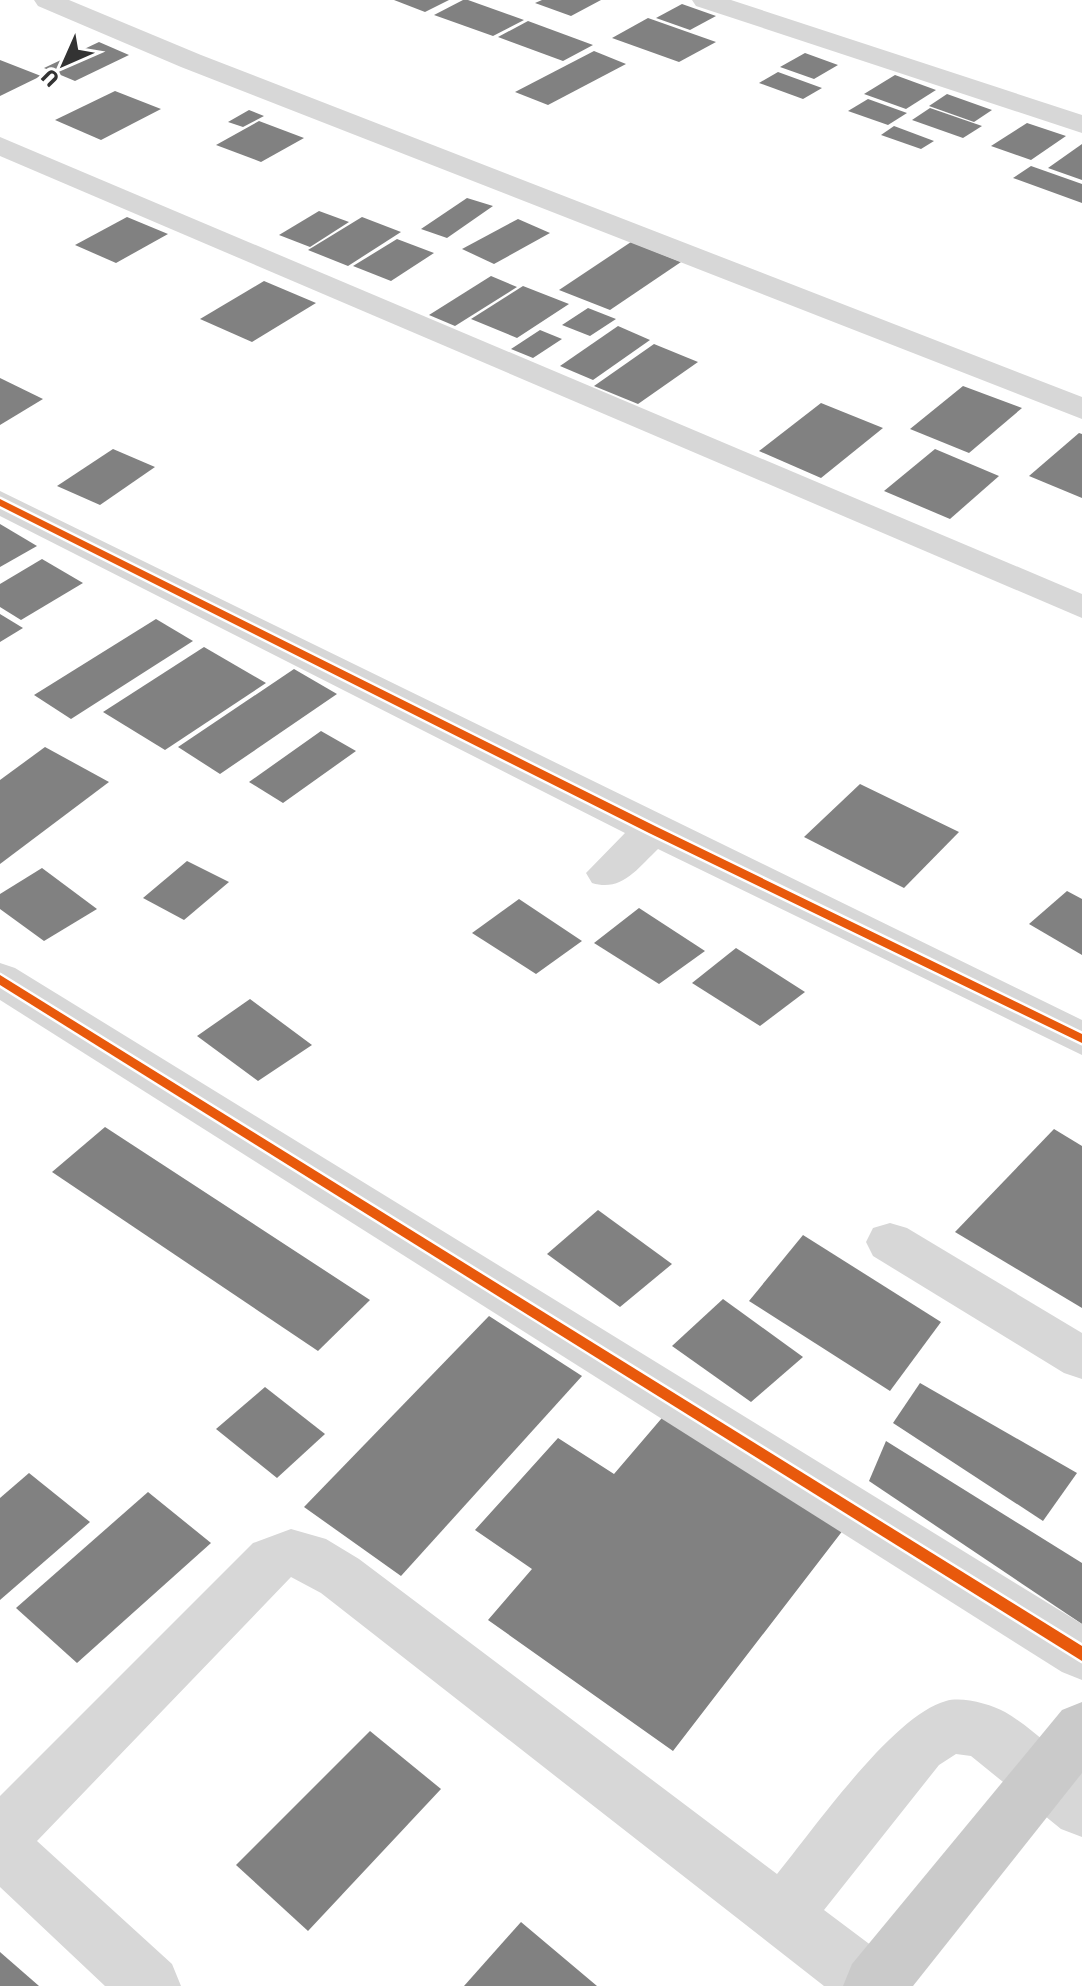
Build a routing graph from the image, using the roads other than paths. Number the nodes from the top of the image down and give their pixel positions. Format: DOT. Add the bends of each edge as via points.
graph roads {
  1 [pos="47,0"];
  2 [pos="705,0"];
  3 [pos="1082,124"];
  4 [pos="0,146"];
  5 [pos="1082,409"];
  6 [pos="0,502"];
  7 [pos="1082,607"];
  8 [pos="653,830"];
  9 [pos="607,873"];
  10 [pos="0,979"];
  11 [pos="1082,1039"];
  12 [pos="890,1242"];
  13 [pos="1082,1358"];
  14 [pos="1082,1654"];
  15 [pos="1082,1729"];
  16 [pos="1062,1793"];
  17 [pos="0,1837"];
  18 [pos="0,1847"];
  19 [pos="782,1915"];
  20 [pos="150,1986"];
  21 [pos="874,1986"];
  1 -- 5 [label="street" via="205,67"];
  2 -- 3 [label="street"];
  4 -- 7 [label="street"];
  6 -- 8 [label="street"];
  8 -- 9 [label="street"];
  8 -- 11 [label="street"];
  10 -- 14 [label="street"];
  12 -- 13 [label="street"];
  15 -- 16 [label="main road"];
  16 -- 19 [label="street" via="984,1731 949,1726 919,1746"];
  16 -- 21 [label="main road"];
  17 -- 19 [label="street" via="272,1560 285,1551 297,1551 352,1585"];
  18 -- 20 [label="street"];
  19 -- 21 [label="street"];
}
